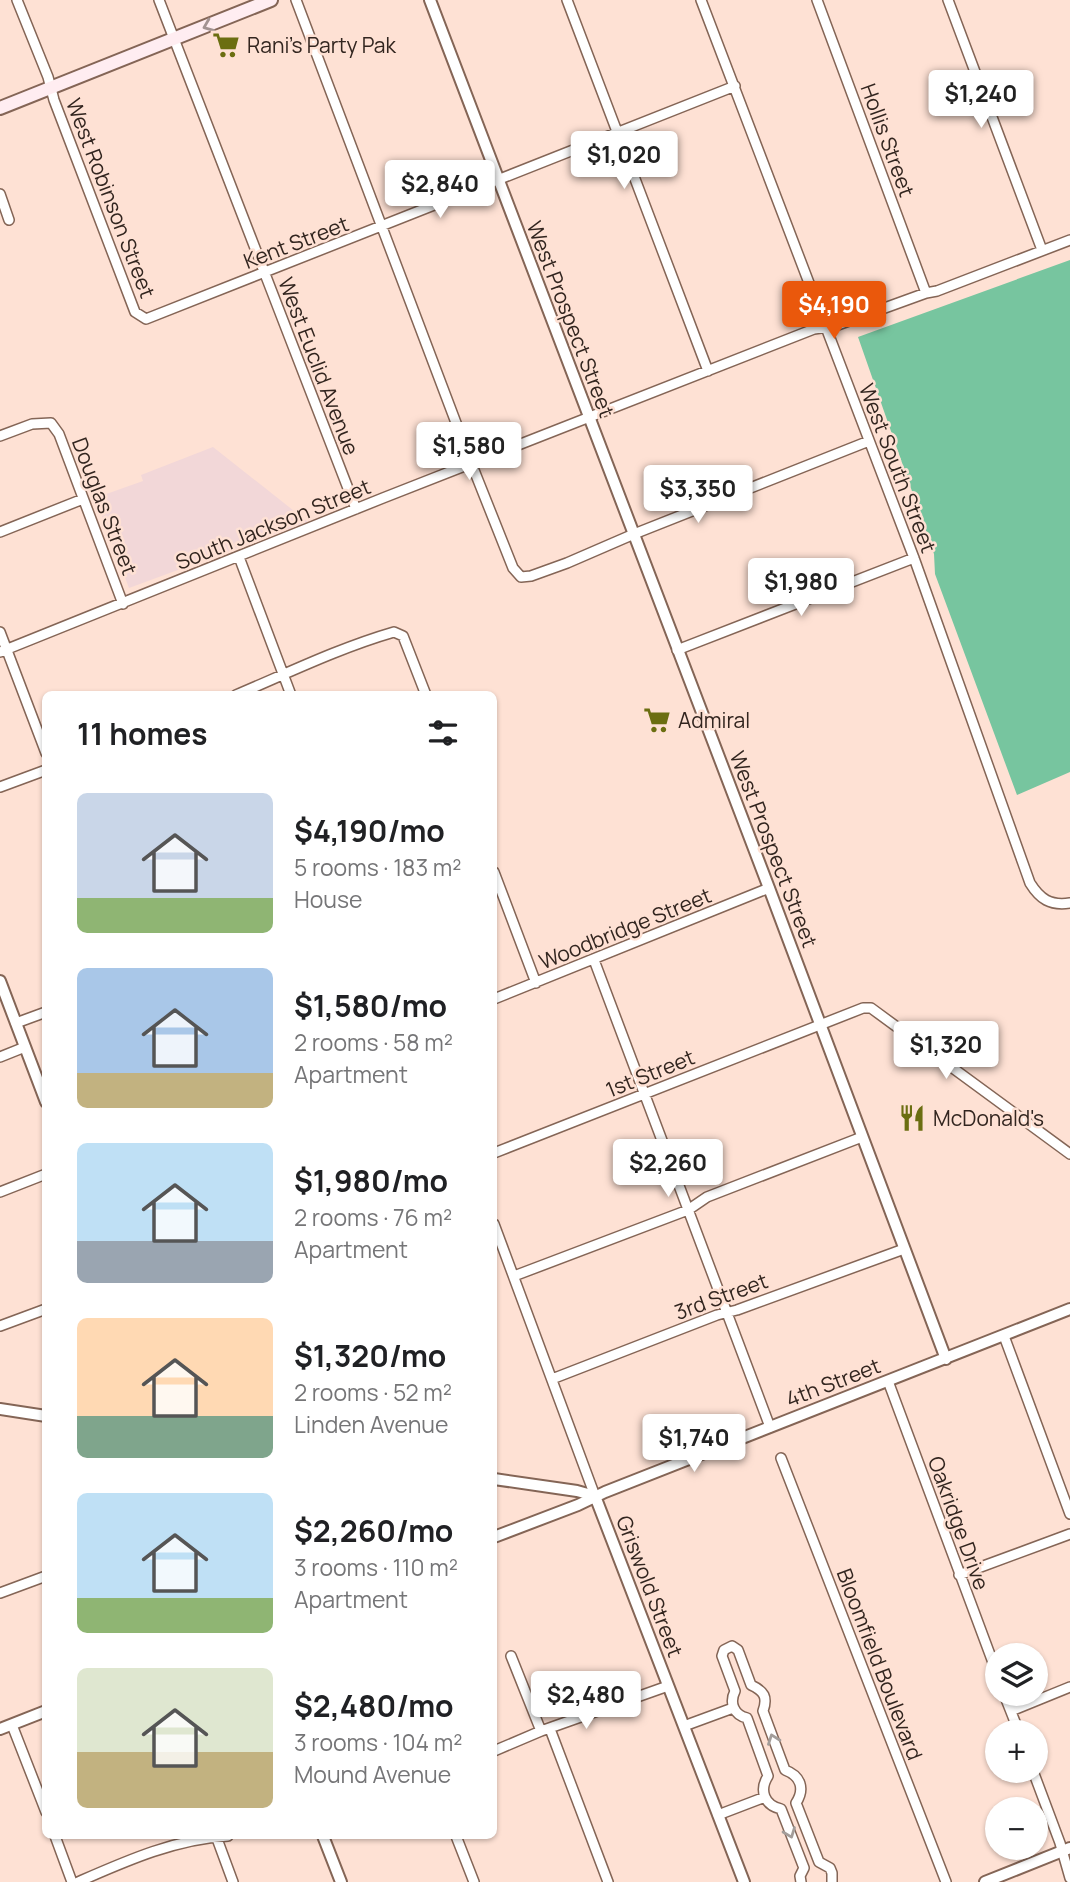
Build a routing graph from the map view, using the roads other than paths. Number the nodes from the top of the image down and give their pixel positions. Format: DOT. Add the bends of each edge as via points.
graph roads {
  1 [pos="17,0"];
  2 [pos="159,0"];
  3 [pos="271,0"];
  4 [pos="296,0"];
  5 [pos="430,0"];
  6 [pos="567,0"];
  7 [pos="701,0"];
  8 [pos="817,0"];
  9 [pos="948,0"];
  10 [pos="175,40"];
  11 [pos="735,86"];
  12 [pos="52,88"];
  13 [pos="0,108"];
  14 [pos="618,132"];
  15 [pos="498,181"];
  16 [pos="0,194"];
  17 [pos="9,220"];
  18 [pos="382,227"];
  19 [pos="1070,240"];
  20 [pos="1042,250"];
  21 [pos="264,273"];
  22 [pos="926,293"];
  23 [pos="142,318"];
  24 [pos="826,327"];
  25 [pos="708,371"];
  26 [pos="588,418"];
  27 [pos="0,436"];
  28 [pos="869,441"];
  29 [pos="472,464"];
  30 [pos="83,499"];
  31 [pos="356,509"];
  32 [pos="0,532"];
  33 [pos="634,534"];
  34 [pos="239,557"];
  35 [pos="914,558"];
  36 [pos="123,604"];
  37 [pos="0,632"];
  38 [pos="677,650"];
  39 [pos="3,651"];
  40 [pos="283,675"];
  41 [pos="245,691"];
  42 [pos="289,691"];
  43 [pos="424,691"];
  44 [pos="42,744"];
  45 [pos="42,772"];
  46 [pos="0,788"];
  47 [pos="497,880"];
  48 [pos="769,888"];
  49 [pos="1070,902"];
  50 [pos="594,960"];
  51 [pos="0,981"];
  52 [pos="536,983"];
  53 [pos="497,998"];
  54 [pos="42,1013"];
  55 [pos="16,1023"];
  56 [pos="819,1025"];
  57 [pos="25,1047"];
  58 [pos="0,1057"];
  59 [pos="42,1092"];
  60 [pos="645,1094"];
  61 [pos="862,1137"];
  62 [pos="497,1152"];
  63 [pos="1070,1154"];
  64 [pos="42,1176"];
  65 [pos="0,1192"];
  66 [pos="688,1210"];
  67 [pos="497,1232"];
  68 [pos="904,1249"];
  69 [pos="513,1276"];
  70 [pos="1070,1309"];
  71 [pos="42,1310"];
  72 [pos="727,1312"];
  73 [pos="0,1326"];
  74 [pos="1004,1336"];
  75 [pos="946,1359"];
  76 [pos="552,1380"];
  77 [pos="888,1381"];
  78 [pos="0,1409"];
  79 [pos="42,1415"];
  80 [pos="771,1427"];
  81 [pos="781,1458"];
  82 [pos="497,1479"];
  83 [pos="595,1496"];
  84 [pos="1070,1514"];
  85 [pos="1070,1534"];
  86 [pos="497,1536"];
  87 [pos="959,1575"];
  88 [pos="42,1577"];
  89 [pos="0,1593"];
  90 [pos="985,1643"];
  91 [pos="511,1656"];
  92 [pos="751,1685"];
  93 [pos="668,1686"];
  94 [pos="1070,1687"];
  95 [pos="735,1691"];
  96 [pos="1009,1706"];
  97 [pos="733,1708"];
  98 [pos="763,1711"];
  99 [pos="1011,1711"];
  100 [pos="42,1713"];
  101 [pos="747,1718"];
  102 [pos="1014,1720"];
  103 [pos="12,1724"];
  104 [pos="684,1727"];
  105 [pos="0,1729"];
  106 [pos="546,1730"];
  107 [pos="497,1750"];
  108 [pos="785,1770"];
  109 [pos="768,1776"];
  110 [pos="1038,1783"];
  111 [pos="765,1797"];
  112 [pos="42,1802"];
  113 [pos="796,1803"];
  114 [pos="780,1809"];
  115 [pos="718,1815"];
  116 [pos="56,1839"];
  117 [pos="186,1839"];
  118 [pos="217,1839"];
  119 [pos="324,1839"];
  120 [pos="458,1839"];
  121 [pos="1066,1850"];
  122 [pos="819,1862"];
  123 [pos="804,1868"];
  124 [pos="1070,1878"];
  125 [pos="72,1882"];
  126 [pos="78,1882"];
  127 [pos="233,1882"];
  128 [pos="341,1882"];
  129 [pos="474,1882"];
  130 [pos="608,1882"];
  131 [pos="744,1882"];
  132 [pos="801,1882"];
  133 [pos="832,1882"];
  134 [pos="946,1882"];
  135 [pos="985,1882"];
  1 -- 12 [label="street, West Robinson Street"];
  2 -- 10 [label="street, West Euclid Avenue"];
  3 -- 10 [label="main road, one-way"];
  4 -- 18 [label="street"];
  5 -- 15 [label="street, West Prospect Street"];
  6 -- 14 [label="street"];
  7 -- 11 [label="street, West South Street"];
  8 -- 22 [label="street, Hollis Street"];
  9 -- 20 [label="street"];
  10 -- 12 [label="main road"];
  10 -- 21 [label="street, West Euclid Avenue"];
  11 -- 14 [label="street, Kent Street"];
  11 -- 24 [label="street, West South Street"];
  12 -- 13 [label="main road"];
  12 -- 23 [label="street, West Robinson Street" via="135,312"];
  14 -- 15 [label="street, Kent Street"];
  14 -- 25 [label="street"];
  15 -- 18 [label="street, Kent Street"];
  15 -- 26 [label="street, West Prospect Street"];
  16 -- 17 [label="street"];
  18 -- 21 [label="street, Kent Street"];
  18 -- 29 [label="street"];
  19 -- 20 [label="street, South Jackson Street"];
  20 -- 22 [label="street, South Jackson Street"];
  21 -- 23 [label="street, Kent Street"];
  21 -- 31 [label="street, West Euclid Avenue"];
  22 -- 24 [label="street, South Jackson Street"];
  24 -- 25 [label="street, South Jackson Street"];
  24 -- 28 [label="street, West South Street"];
  25 -- 26 [label="street, South Jackson Street"];
  26 -- 29 [label="street, South Jackson Street"];
  26 -- 33 [label="street, West Prospect Street"];
  27 -- 30 [label="street, Douglas Street" via="32,424 51,423"];
  28 -- 33 [label="street"];
  28 -- 35 [label="street, West South Street"];
  29 -- 31 [label="street, South Jackson Street"];
  29 -- 33 [label="street" via="513,568 521,577"];
  30 -- 32 [label="street"];
  30 -- 36 [label="street, Douglas Street"];
  31 -- 34 [label="street, South Jackson Street"];
  33 -- 38 [label="street, West Prospect Street"];
  34 -- 36 [label="street, South Jackson Street"];
  34 -- 40 [label="street"];
  35 -- 38 [label="street"];
  35 -- 49 [label="street, West South Street" via="1030,883 1044,900"];
  36 -- 39 [label="street, South Jackson Street"];
  37 -- 39 [label="street"];
  38 -- 48 [label="street, West Prospect Street"];
  39 -- 44 [label="street"];
  40 -- 41 [label="street"];
  40 -- 42 [label="street"];
  40 -- 43 [label="street" via="394,632 403,636"];
  45 -- 46 [label="street"];
  47 -- 52 [label="street"];
  48 -- 50 [label="street, Woodbridge Street"];
  48 -- 56 [label="street, West Prospect Street"];
  50 -- 52 [label="street, Woodbridge Street"];
  50 -- 60 [label="street"];
  51 -- 55 [label="street"];
  52 -- 53 [label="street, Woodbridge Street"];
  54 -- 55 [label="street"];
  55 -- 57 [label="street"];
  56 -- 60 [label="street, 1st Street"];
  56 -- 61 [label="street, West Prospect Street"];
  56 -- 63 [label="street, 1st Street" via="871,1009"];
  57 -- 58 [label="street"];
  57 -- 59 [label="street"];
  60 -- 62 [label="street, 1st Street"];
  60 -- 66 [label="street"];
  61 -- 66 [label="street" via="707,1197"];
  61 -- 68 [label="street, West Prospect Street"];
  64 -- 65 [label="street"];
  66 -- 69 [label="street"];
  66 -- 72 [label="street"];
  67 -- 69 [label="street, Griswold Street"];
  68 -- 72 [label="street, 3rd Street"];
  68 -- 75 [label="street, West Prospect Street"];
  69 -- 76 [label="street, Griswold Street"];
  70 -- 74 [label="street, 4th Street"];
  71 -- 73 [label="street"];
  72 -- 76 [label="street, 3rd Street"];
  72 -- 80 [label="street"];
  74 -- 75 [label="street, 4th Street"];
  74 -- 84 [label="street"];
  75 -- 77 [label="street, 4th Street"];
  76 -- 83 [label="street, Griswold Street"];
  77 -- 80 [label="street, 4th Street"];
  77 -- 87 [label="street, Oakridge Drive"];
  78 -- 79 [label="street"];
  80 -- 83 [label="street, 4th Street"];
  81 -- 134 [label="street, Bloomfield Boulevard"];
  82 -- 83 [label="street"];
  83 -- 86 [label="street, 4th Street"];
  83 -- 93 [label="street, Griswold Street"];
  85 -- 87 [label="street"];
  87 -- 90 [label="street, Oakridge Drive"];
  88 -- 89 [label="street"];
  91 -- 106 [label="street"];
  92 -- 95 [label="street"];
  92 -- 95 [label="street" via="738,1650 729,1647 722,1656"];
  92 -- 98 [label="street" via="764,1695"];
  93 -- 104 [label="street, Griswold Street"];
  93 -- 106 [label="street"];
  94 -- 99 [label="street"];
  95 -- 97 [label="street"];
  96 -- 99 [label="street"];
  97 -- 101 [label="street"];
  97 -- 104 [label="street"];
  98 -- 101 [label="street"];
  108 -- 98 [label="street, one-way"];
  99 -- 102 [label="street"];
  100 -- 103 [label="street"];
  101 -- 109 [label="street"];
  103 -- 105 [label="street"];
  103 -- 112 [label="street"];
  104 -- 115 [label="street, Griswold Street"];
  106 -- 107 [label="street"];
  106 -- 130 [label="street"];
  108 -- 109 [label="street"];
  108 -- 113 [label="street" via="801,1784"];
  109 -- 111 [label="street"];
  110 -- 121 [label="street"];
  111 -- 114 [label="street"];
  111 -- 115 [label="street"];
  113 -- 114 [label="street"];
  113 -- 122 [label="street"];
  114 -- 123 [label="street, one-way"];
  115 -- 131 [label="street, Griswold Street"];
  116 -- 125 [label="street"];
  117 -- 126 [label="street"];
  118 -- 127 [label="street"];
  119 -- 128 [label="street"];
  120 -- 129 [label="street"];
  121 -- 124 [label="street"];
  121 -- 135 [label="street"];
  122 -- 123 [label="street"];
  122 -- 133 [label="street" via="830,1868"];
  123 -- 132 [label="street"];
}
